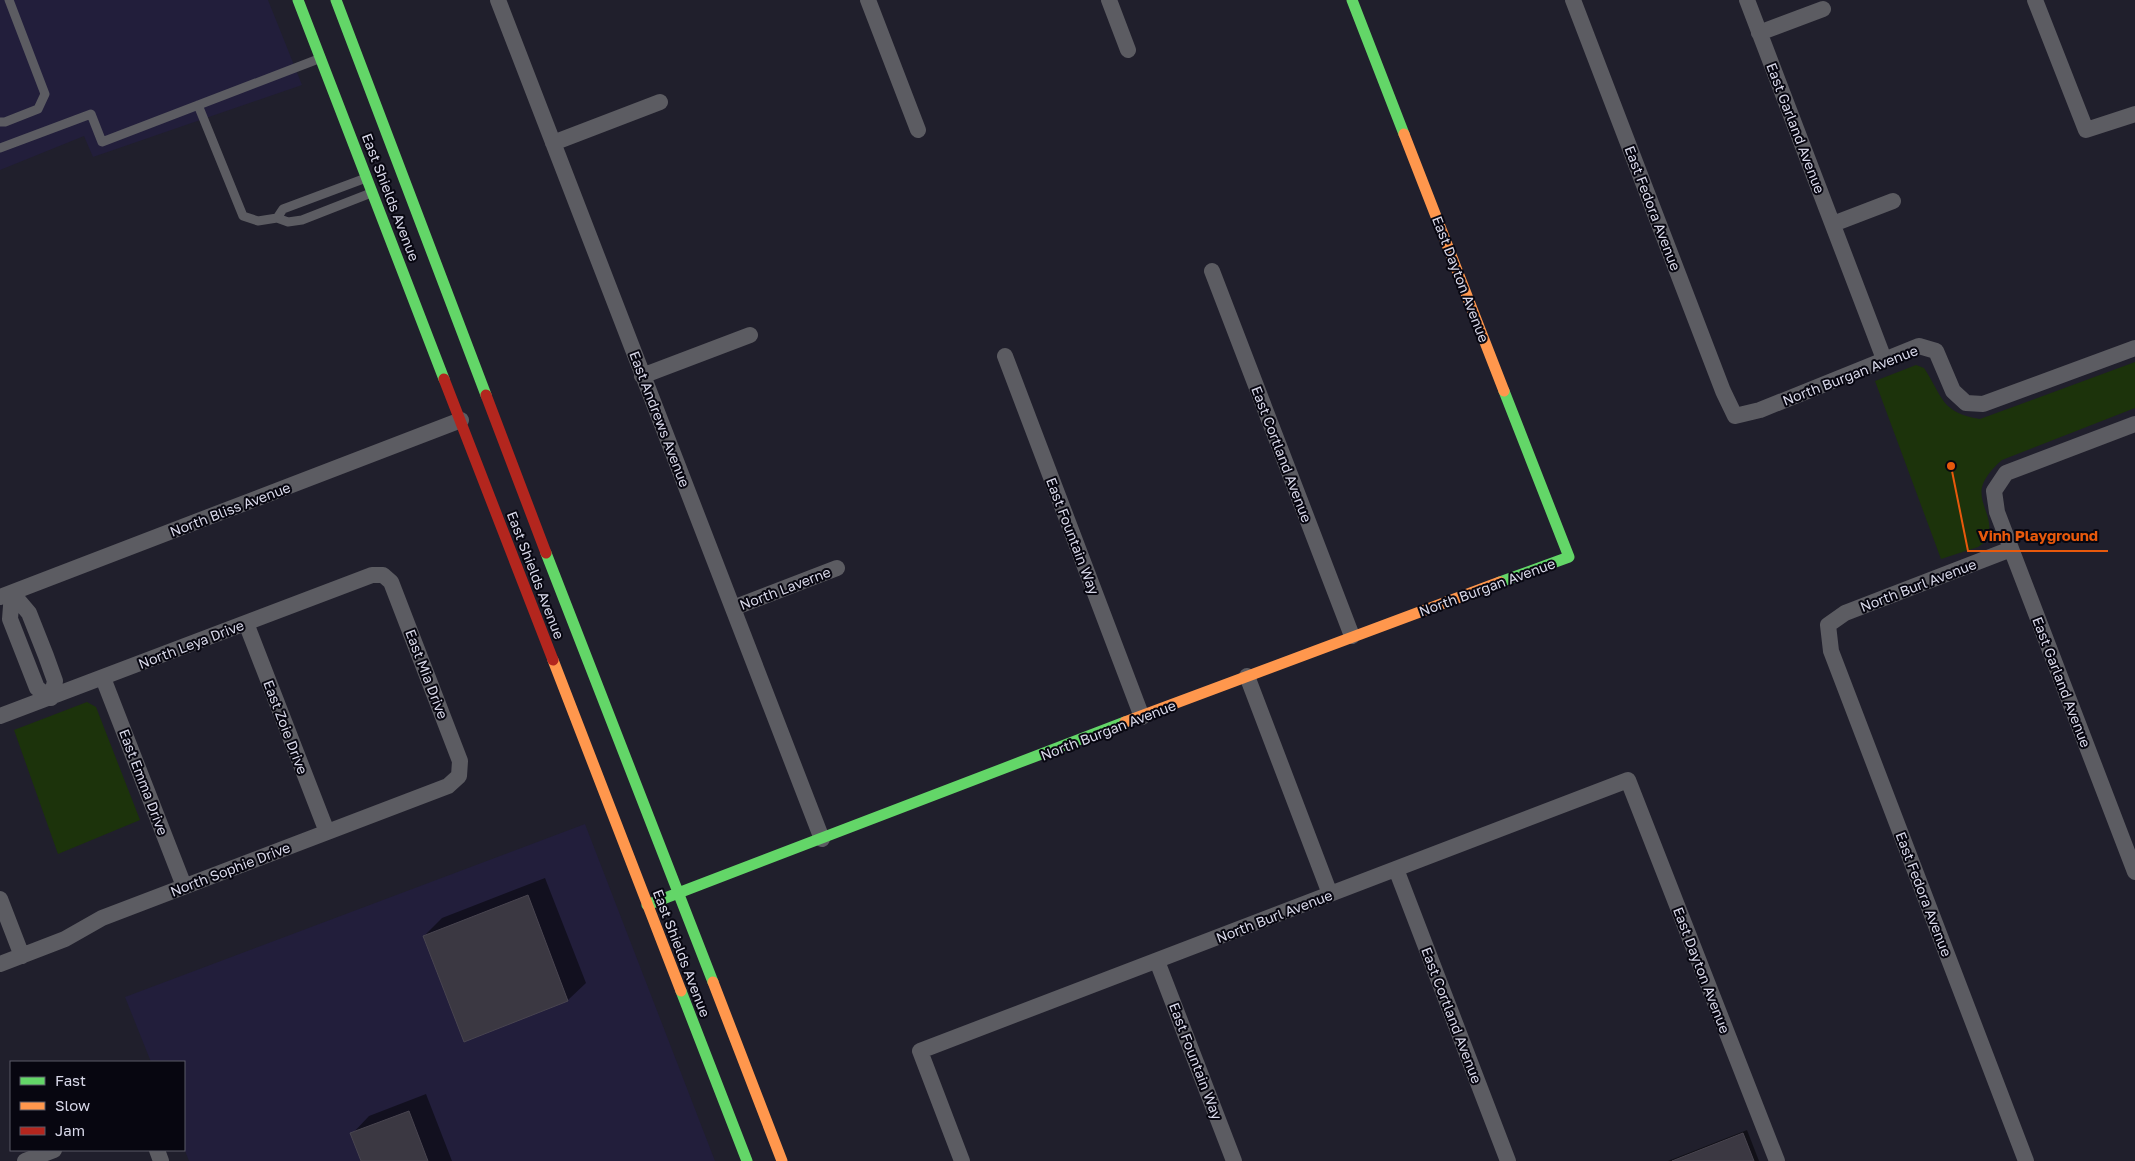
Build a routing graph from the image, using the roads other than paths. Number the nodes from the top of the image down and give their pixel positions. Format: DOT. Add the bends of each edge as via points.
graph roads {
  1 [pos="9,0"];
  2 [pos="298,0"];
  3 [pos="336,0"];
  4 [pos="498,0"];
  5 [pos="868,0"];
  6 [pos="1109,0"];
  7 [pos="1352,0"];
  8 [pos="1573,0"];
  9 [pos="1747,0"];
  10 [pos="2035,0"];
  11 [pos="1823,9"];
  12 [pos="1759,33"];
  13 [pos="1128,50"];
  14 [pos="321,58"];
  15 [pos="660,102"];
  16 [pos="198,105"];
  17 [pos="2135,114"];
  18 [pos="0,122"];
  19 [pos="918,130"];
  20 [pos="553,143"];
  21 [pos="0,148"];
  22 [pos="368,177"];
  23 [pos="378,189"];
  24 [pos="1893,201"];
  25 [pos="277,218"];
  26 [pos="1833,224"];
  27 [pos="1212,272"];
  28 [pos="750,334"];
  29 [pos="2135,348"];
  30 [pos="456,349"];
  31 [pos="1005,356"];
  32 [pos="1884,359"];
  33 [pos="642,376"];
  34 [pos="489,404"];
  35 [pos="1735,416"];
  36 [pos="467,420"];
  37 [pos="2135,424"];
  38 [pos="2011,549"];
  39 [pos="1569,557"];
  40 [pos="837,568"];
  41 [pos="383,575"];
  42 [pos="545,581"];
  43 [pos="6,595"];
  44 [pos="733,608"];
  45 [pos="246,623"];
  46 [pos="1828,625"];
  47 [pos="578,636"];
  48 [pos="1352,636"];
  49 [pos="40,639"];
  50 [pos="22,648"];
  51 [pos="1247,676"];
  52 [pos="103,678"];
  53 [pos="51,698"];
  54 [pos="0,716"];
  55 [pos="1142,716"];
  56 [pos="459,776"];
  57 [pos="1628,780"];
  58 [pos="327,832"];
  59 [pos="822,839"];
  60 [pos="1396,869"];
  61 [pos="2135,872"];
  62 [pos="184,886"];
  63 [pos="679,892"];
  64 [pos="1330,894"];
  65 [pos="0,899"];
  66 [pos="648,905"];
  67 [pos="22,956"];
  68 [pos="1157,961"];
  69 [pos="0,964"];
  70 [pos="51,1151"];
  71 [pos="25,1161"];
  72 [pos="747,1161"];
  73 [pos="782,1161"];
  74 [pos="962,1161"];
  75 [pos="1234,1161"];
  76 [pos="1508,1161"];
  77 [pos="1777,1161"];
  78 [pos="2026,1161"];
  1 -- 18 [label="lane" via="45,94 38,109"];
  2 -- 14 [label="main road, East Shields Avenue"];
  3 -- 34 [label="main road, East Shields Avenue"];
  4 -- 20 [label="street, East Andrews Avenue"];
  5 -- 19 [label="street"];
  6 -- 13 [label="street"];
  7 -- 39 [label="main road, East Dayton Avenue"];
  8 -- 35 [label="street, East Fedora Avenue"];
  9 -- 12 [label="street, East Garland Avenue"];
  10 -- 17 [label="street" via="2086,130"];
  11 -- 12 [label="street"];
  12 -- 26 [label="street, East Garland Avenue"];
  14 -- 16 [label="lane"];
  14 -- 22 [label="main road, East Shields Avenue"];
  15 -- 20 [label="street"];
  16 -- 21 [label="lane" via="102,142 91,114"];
  16 -- 25 [label="lane" via="243,216 258,221"];
  20 -- 33 [label="street, East Andrews Avenue"];
  22 -- 23 [label="main road, East Shields Avenue"];
  22 -- 25 [label="lane" via="283,209"];
  23 -- 25 [label="lane" via="302,220 288,222"];
  23 -- 36 [label="main road, East Shields Avenue"];
  24 -- 26 [label="street"];
  26 -- 32 [label="street, East Garland Avenue"];
  27 -- 48 [label="street, East Cortland Avenue"];
  28 -- 33 [label="street"];
  29 -- 32 [label="street, North Burgan Avenue" via="1984,404 1966,403 1953,391 1936,351 1919,346"];
  30 -- 34 [label="main road"];
  31 -- 55 [label="street, East Fountain Way"];
  32 -- 35 [label="street, North Burgan Avenue" via="1760,410"];
  33 -- 44 [label="street, East Andrews Avenue"];
  34 -- 47 [label="main road, East Shields Avenue"];
  36 -- 43 [label="street, North Bliss Avenue"];
  36 -- 66 [label="main road, East Shields Avenue"];
  37 -- 38 [label="street, East Garland Avenue" via="2006,473 1994,491 1997,512"];
  38 -- 46 [label="street, North Burl Avenue" via="1845,613"];
  38 -- 61 [label="street, East Garland Avenue"];
  39 -- 48 [label="main road, North Burgan Avenue"];
  40 -- 44 [label="street, North Laverne"];
  41 -- 45 [label="street, North Leya Drive" via="372,575"];
  41 -- 56 [label="street, East Mia Drive" via="391,582 460,761"];
  42 -- 47 [label="main road"];
  43 -- 49 [label="street" via="29,613"];
  43 -- 50 [label="street" via="10,619"];
  44 -- 59 [label="street, East Andrews Avenue"];
  45 -- 52 [label="street, North Leya Drive"];
  45 -- 58 [label="street, East Zoie Drive"];
  46 -- 78 [label="street, East Fedora Avenue" via="1831,651"];
  47 -- 63 [label="main road, East Shields Avenue"];
  48 -- 51 [label="main road, North Burgan Avenue"];
  49 -- 50 [label="street" via="33,650"];
  49 -- 53 [label="street" via="55,681"];
  50 -- 53 [label="street" via="37,688"];
  51 -- 55 [label="main road, North Burgan Avenue"];
  51 -- 64 [label="street"];
  52 -- 53 [label="street, North Leya Drive"];
  52 -- 62 [label="street, East Emma Drive"];
  53 -- 54 [label="street, North Leya Drive"];
  55 -- 59 [label="main road, North Burgan Avenue"];
  56 -- 58 [label="street, North Sophie Drive" via="448,786"];
  57 -- 60 [label="street, North Burl Avenue"];
  57 -- 77 [label="street, East Dayton Avenue"];
  58 -- 62 [label="street, North Sophie Drive"];
  59 -- 63 [label="main road, North Burgan Avenue"];
  60 -- 64 [label="street, North Burl Avenue"];
  60 -- 76 [label="street, East Cortland Avenue"];
  62 -- 67 [label="street, North Sophie Drive" via="102,918 65,939"];
  63 -- 66 [label="main road, North Burgan Avenue"];
  63 -- 73 [label="main road, East Shields Avenue"];
  64 -- 68 [label="street, North Burl Avenue"];
  65 -- 67 [label="street"];
  66 -- 72 [label="main road, East Shields Avenue"];
  67 -- 69 [label="street, North Sophie Drive"];
  68 -- 74 [label="street, North Burl Avenue" via="920,1051"];
  68 -- 75 [label="street, East Fountain Way"];
  70 -- 71 [label="street"];
}
